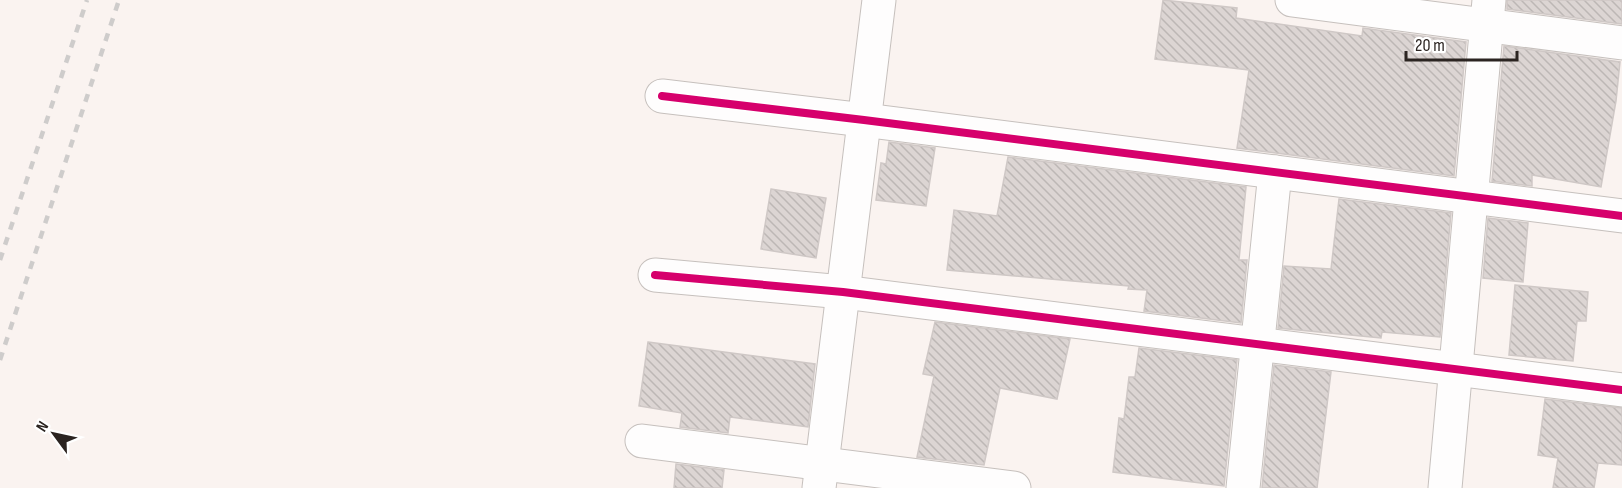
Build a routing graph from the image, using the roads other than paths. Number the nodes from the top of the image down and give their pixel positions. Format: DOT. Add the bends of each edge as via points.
graph roads {
  1 [pos="879,0"];
  2 [pos="1292,0"];
  3 [pos="1488,13"];
  4 [pos="1622,43"];
  5 [pos="662,96"];
  6 [pos="864,120"];
  7 [pos="1275,172"];
  8 [pos="1471,196"];
  9 [pos="1622,216"];
  10 [pos="655,275"];
  11 [pos="843,292"];
  12 [pos="1257,344"];
  13 [pos="1456,369"];
  14 [pos="1622,390"];
  15 [pos="642,441"];
  16 [pos="820,476"];
  17 [pos="1014,488"];
  18 [pos="1243,488"];
  19 [pos="1445,488"];
  1 -- 6 [label="street"];
  2 -- 3 [label="street"];
  3 -- 4 [label="street"];
  3 -- 8 [label="street"];
  5 -- 6 [label="street"];
  6 -- 7 [label="street"];
  6 -- 11 [label="street"];
  7 -- 8 [label="street"];
  7 -- 12 [label="street"];
  8 -- 9 [label="street"];
  8 -- 13 [label="street"];
  10 -- 11 [label="street"];
  11 -- 12 [label="street"];
  11 -- 16 [label="street"];
  12 -- 13 [label="street"];
  12 -- 18 [label="street"];
  13 -- 14 [label="street"];
  13 -- 19 [label="street"];
  15 -- 16 [label="street"];
  16 -- 17 [label="street"];
}
